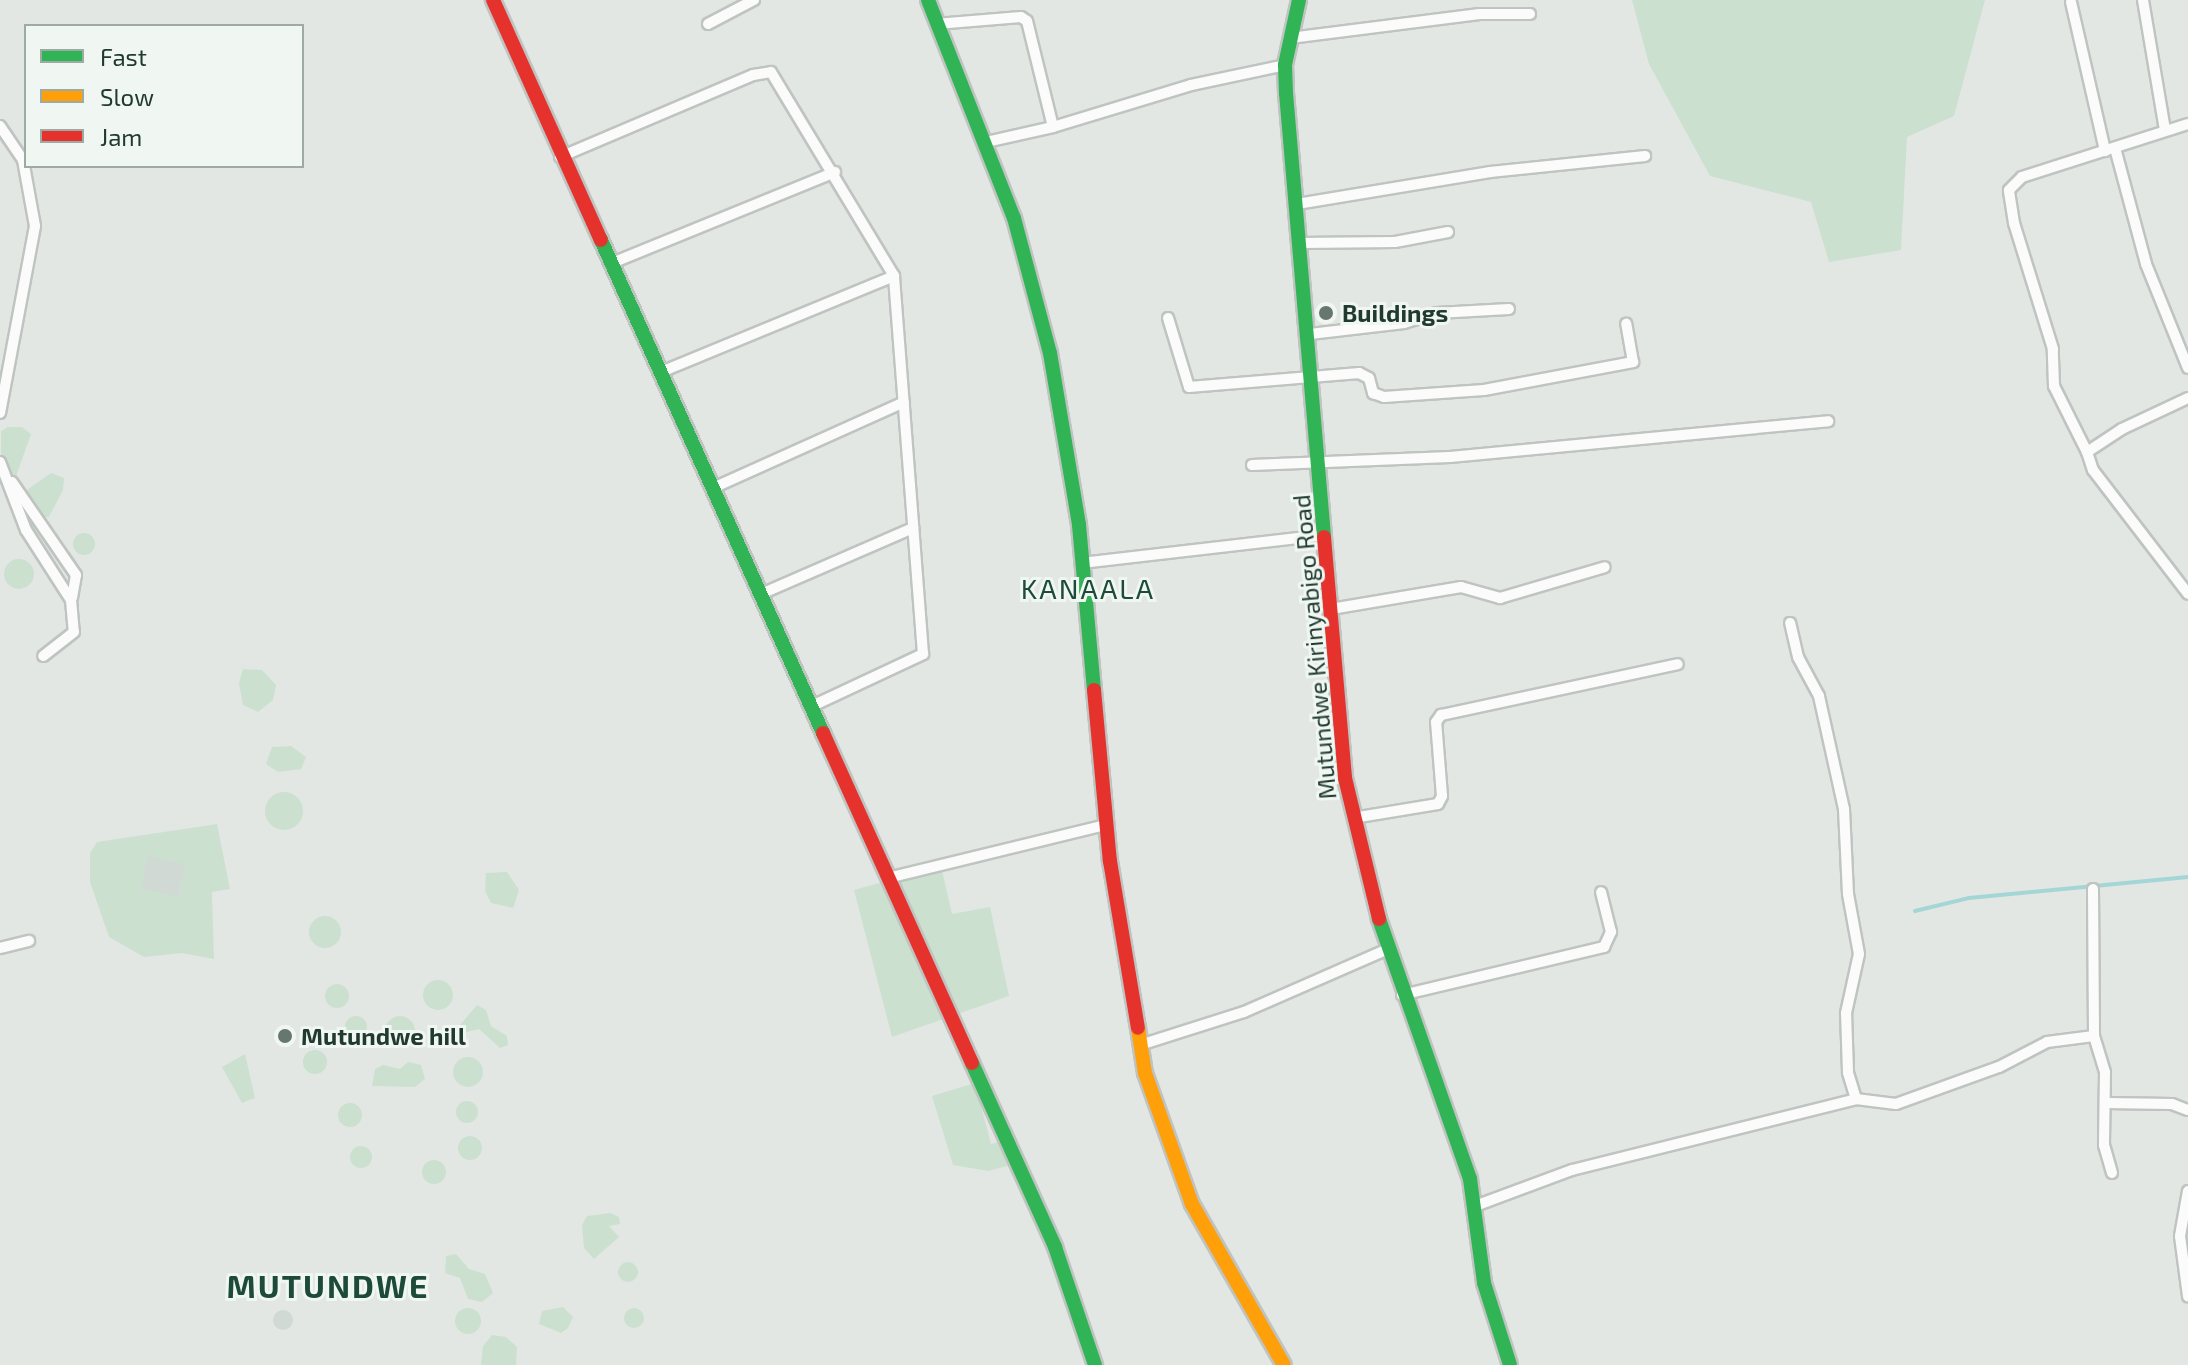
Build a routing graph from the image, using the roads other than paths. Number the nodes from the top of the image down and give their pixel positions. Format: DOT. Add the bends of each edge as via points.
graph roads {
  1 [pos="493,0"];
  2 [pos="754,0"];
  3 [pos="928,0"];
  4 [pos="1299,0"];
  5 [pos="2143,0"];
  6 [pos="2071,2"];
  7 [pos="1530,14"];
  8 [pos="708,24"];
  9 [pos="936,24"];
  10 [pos="1290,38"];
  11 [pos="1285,65"];
  12 [pos="2188,124"];
  13 [pos="0,126"];
  14 [pos="1053,127"];
  15 [pos="2165,130"];
  16 [pos="986,142"];
  17 [pos="2110,149"];
  18 [pos="1645,156"];
  19 [pos="560,157"];
  20 [pos="24,166"];
  21 [pos="24,168"];
  22 [pos="835,172"];
  23 [pos="1297,204"];
  24 [pos="1448,232"];
  25 [pos="1301,243"];
  26 [pos="612,263"];
  27 [pos="894,276"];
  28 [pos="1509,309"];
  29 [pos="1168,318"];
  30 [pos="1626,324"];
  31 [pos="1310,334"];
  32 [pos="2186,356"];
  33 [pos="2188,368"];
  34 [pos="661,372"];
  35 [pos="1312,376"];
  36 [pos="2188,398"];
  37 [pos="904,402"];
  38 [pos="0,413"];
  39 [pos="1828,421"];
  40 [pos="2087,452"];
  41 [pos="1320,461"];
  42 [pos="0,463"];
  43 [pos="1252,465"];
  44 [pos="713,488"];
  45 [pos="913,528"];
  46 [pos="1325,535"];
  47 [pos="1082,563"];
  48 [pos="1605,567"];
  49 [pos="761,594"];
  50 [pos="2188,594"];
  51 [pos="71,600"];
  52 [pos="1331,609"];
  53 [pos="1790,623"];
  54 [pos="43,656"];
  55 [pos="1678,664"];
  56 [pos="810,707"];
  57 [pos="1353,818"];
  58 [pos="1106,825"];
  59 [pos="888,878"];
  60 [pos="2093,889"];
  61 [pos="1601,892"];
  62 [pos="29,941"];
  63 [pos="0,948"];
  64 [pos="1386,950"];
  65 [pos="1402,995"];
  66 [pos="2094,1036"];
  67 [pos="1140,1045"];
  68 [pos="1856,1099"];
  69 [pos="2106,1103"];
  70 [pos="2188,1110"];
  71 [pos="2112,1173"];
  72 [pos="2188,1191"];
  73 [pos="1475,1206"];
  74 [pos="2188,1296"];
  75 [pos="1095,1365"];
  76 [pos="1284,1365"];
  77 [pos="1510,1365"];
  1 -- 19 [label="street"];
  2 -- 8 [label="street"];
  3 -- 9 [label="street"];
  4 -- 10 [label="street, Mutundwe Kirinyabigo Road"];
  5 -- 15 [label="street"];
  6 -- 17 [label="street"];
  7 -- 10 [label="street" via="1479,14"];
  9 -- 14 [label="street" via="1025,18"];
  9 -- 16 [label="street"];
  10 -- 11 [label="street, Mutundwe Kirinyabigo Road"];
  11 -- 14 [label="street" via="1191,85"];
  11 -- 23 [label="street, Mutundwe Kirinyabigo Road"];
  12 -- 15 [label="street"];
  13 -- 20 [label="street"];
  14 -- 16 [label="street"];
  15 -- 17 [label="street"];
  16 -- 47 [label="street" via="1014,218 1050,353"];
  17 -- 32 [label="street" via="2146,264"];
  17 -- 40 [label="street" via="2022,177 2009,190 2053,349 2054,386"];
  18 -- 23 [label="street" via="1490,172"];
  19 -- 22 [label="street" via="765,72 777,76"];
  19 -- 26 [label="street"];
  21 -- 38 [label="street" via="35,226"];
  22 -- 26 [label="street"];
  22 -- 27 [label="street"];
  23 -- 25 [label="street, Mutundwe Kirinyabigo Road"];
  24 -- 25 [label="street" via="1395,242"];
  25 -- 31 [label="street, Mutundwe Kirinyabigo Road"];
  26 -- 34 [label="street"];
  27 -- 34 [label="street"];
  27 -- 37 [label="street"];
  28 -- 31 [label="street" via="1437,313 1404,323"];
  29 -- 35 [label="street" via="1189,387"];
  30 -- 35 [label="street" via="1633,362 1530,383 1384,397 1373,393 1366,375"];
  31 -- 35 [label="street, Mutundwe Kirinyabigo Road"];
  32 -- 33 [label="street"];
  34 -- 44 [label="street"];
  35 -- 41 [label="street, Mutundwe Kirinyabigo Road"];
  36 -- 40 [label="street"];
  37 -- 44 [label="street"];
  37 -- 45 [label="street"];
  39 -- 41 [label="street" via="1450,457"];
  40 -- 50 [label="street" via="2093,470"];
  41 -- 43 [label="street"];
  41 -- 46 [label="street, Mutundwe Kirinyabigo Road"];
  42 -- 51 [label="street" via="26,530"];
  42 -- 51 [label="street" via="76,575"];
  44 -- 49 [label="street"];
  45 -- 49 [label="street"];
  45 -- 56 [label="street" via="923,654"];
  46 -- 47 [label="street"];
  46 -- 52 [label="street, Mutundwe Kirinyabigo Road"];
  47 -- 58 [label="street"];
  48 -- 52 [label="street" via="1500,598 1461,587"];
  49 -- 56 [label="street"];
  51 -- 54 [label="street" via="74,632"];
  52 -- 57 [label="street, Mutundwe Kirinyabigo Road"];
  53 -- 68 [label="street" via="1798,657 1819,696 1844,809 1848,894 1859,954 1846,1013 1848,1072"];
  55 -- 57 [label="street" via="1441,715 1436,722 1440,802"];
  56 -- 59 [label="street"];
  57 -- 64 [label="street, Mutundwe Kirinyabigo Road"];
  58 -- 59 [label="street"];
  58 -- 67 [label="street"];
  59 -- 75 [label="street" via="1055,1247"];
  60 -- 66 [label="street"];
  61 -- 65 [label="street" via="1611,932 1604,947"];
  62 -- 63 [label="street"];
  64 -- 65 [label="street, Mutundwe Kirinyabigo Road"];
  64 -- 67 [label="street" via="1244,1012"];
  65 -- 73 [label="street, Mutundwe Kirinyabigo Road" via="1470,1179"];
  66 -- 68 [label="street" via="2047,1042 1999,1067 1896,1104"];
  66 -- 69 [label="street" via="2105,1072"];
  67 -- 76 [label="street" via="1164,1133 1192,1204"];
  68 -- 73 [label="street" via="1572,1170"];
  69 -- 70 [label="street" via="2172,1104"];
  69 -- 71 [label="street" via="2104,1145"];
  72 -- 74 [label="street" via="2180,1236"];
  73 -- 77 [label="street, Mutundwe Kirinyabigo Road" via="1484,1283"];
}
